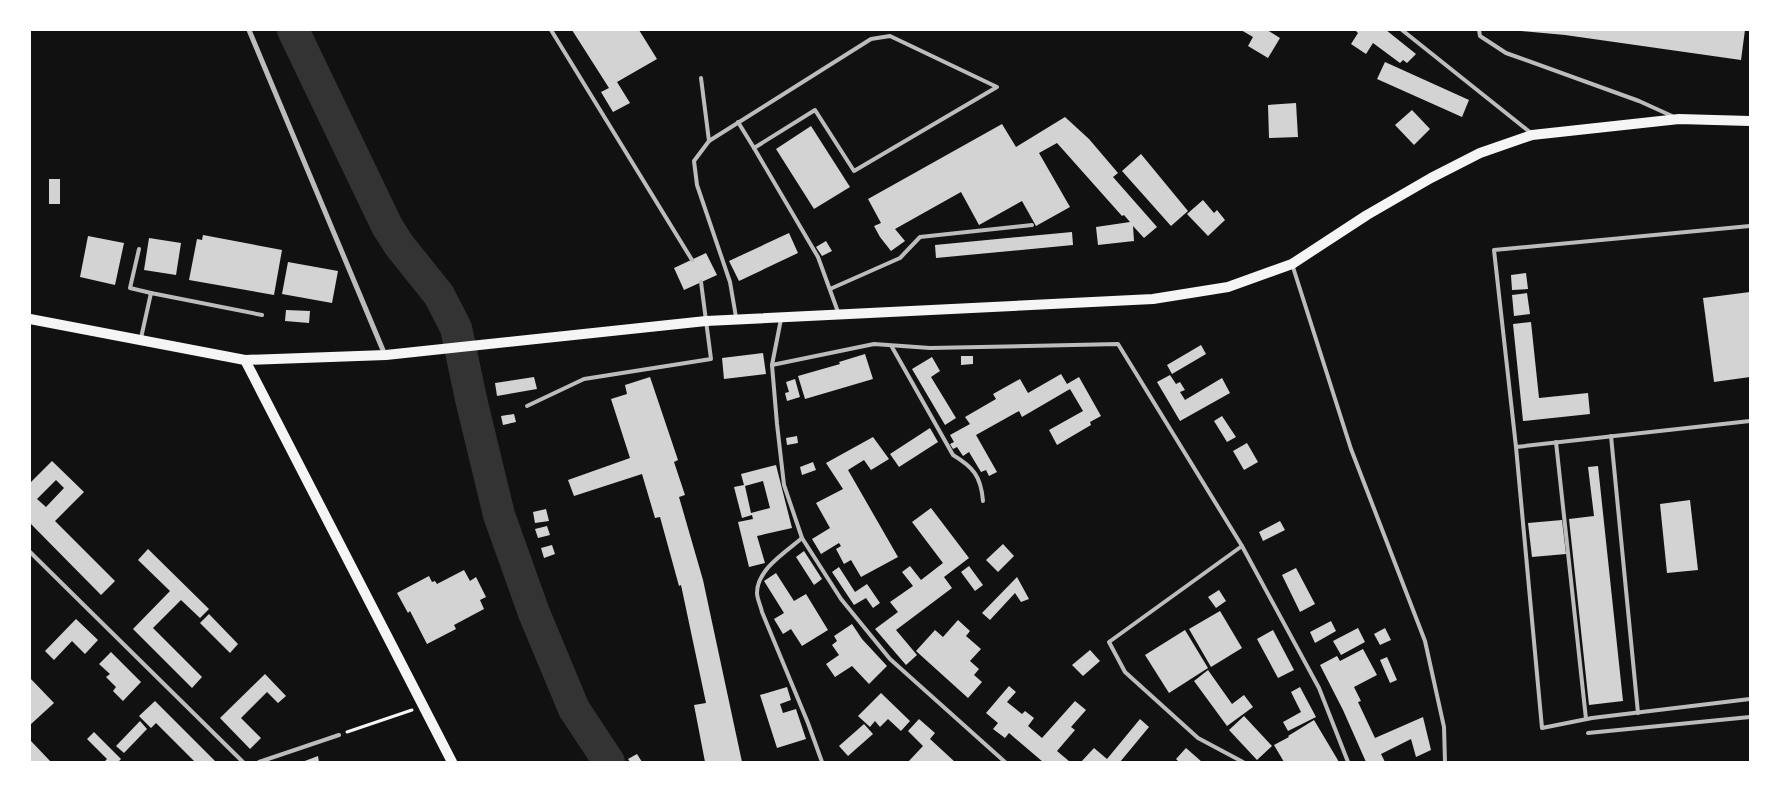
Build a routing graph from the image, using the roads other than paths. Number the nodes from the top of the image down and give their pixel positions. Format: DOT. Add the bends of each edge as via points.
graph roads {
  1 [pos="249,30"];
  2 [pos="551,30"];
  3 [pos="1402,30"];
  4 [pos="1478,30"];
  5 [pos="701,78"];
  6 [pos="1679,119"];
  7 [pos="1750,121"];
  8 [pos="738,122"];
  9 [pos="1532,135"];
  10 [pos="709,141"];
  11 [pos="754,148"];
  12 [pos="1032,225"];
  13 [pos="1750,226"];
  14 [pos="139,249"];
  15 [pos="692,260"];
  16 [pos="1292,264"];
  17 [pos="701,282"];
  18 [pos="830,289"];
  19 [pos="151,293"];
  20 [pos="839,314"];
  21 [pos="262,315"];
  22 [pos="781,317"];
  23 [pos="30,319"];
  24 [pos="736,320"];
  25 [pos="706,321"];
  26 [pos="141,340"];
  27 [pos="892,346"];
  28 [pos="386,355"];
  29 [pos="245,360"];
  30 [pos="772,365"];
  31 [pos="527,406"];
  32 [pos="1750,421"];
  33 [pos="1611,436"];
  34 [pos="1556,442"];
  35 [pos="1516,447"];
  36 [pos="983,501"];
  37 [pos="802,538"];
  38 [pos="1242,546"];
  39 [pos="30,552"];
  40 [pos="1750,699"];
  41 [pos="1638,713"];
  42 [pos="1750,717"];
  43 [pos="1586,720"];
  44 [pos="1588,733"];
  45 [pos="339,735"];
  46 [pos="243,762"];
  47 [pos="259,762"];
  48 [pos="452,762"];
  49 [pos="822,762"];
  50 [pos="1005,762"];
  51 [pos="1243,762"];
  52 [pos="1348,762"];
  53 [pos="1446,762"];
  1 -- 28 [label="street"];
  2 -- 15 [label="lane"];
  3 -- 9 [label="lane"];
  4 -- 6 [label="lane" via="1480,36 1506,54"];
  5 -- 10 [label="lane"];
  6 -- 7 [label="main road"];
  6 -- 9 [label="main road"];
  8 -- 10 [label="lane"];
  8 -- 11 [label="lane"];
  8 -- 11 [label="lane" via="871,39 890,36 997,87 854,172 815,110"];
  9 -- 16 [label="main road" via="1480,153 1431,178 1367,214"];
  10 -- 24 [label="lane" via="694,161 697,185 730,282"];
  11 -- 18 [label="lane" via="818,257"];
  12 -- 18 [label="lane" via="920,237 900,258"];
  13 -- 35 [label="lane" via="1494,250"];
  14 -- 19 [label="lane" via="130,288"];
  16 -- 20 [label="main road" via="1228,288 1153,298"];
  16 -- 53 [label="lane" via="1352,449 1424,641 1444,727"];
  17 -- 25 [label="lane"];
  18 -- 20 [label="lane"];
  19 -- 21 [label="lane"];
  19 -- 26 [label="lane"];
  20 -- 22 [label="main road"];
  22 -- 24 [label="main road"];
  22 -- 30 [label="lane"];
  23 -- 26 [label="main road"];
  24 -- 25 [label="main road"];
  25 -- 28 [label="main road"];
  25 -- 31 [label="lane" via="712,359 584,379"];
  26 -- 29 [label="main road"];
  27 -- 30 [label="lane" via="874,344"];
  27 -- 36 [label="lane" via="953,455 974,472 982,486"];
  27 -- 38 [label="lane" via="1118,344"];
  28 -- 29 [label="main road"];
  29 -- 48 [label="main road"];
  30 -- 37 [label="lane" via="784,484"];
  32 -- 33 [label="lane"];
  33 -- 34 [label="lane"];
  33 -- 41 [label="lane"];
  34 -- 35 [label="lane"];
  34 -- 43 [label="lane"];
  35 -- 43 [label="lane" via="1542,728"];
  37 -- 49 [label="lane" via="760,578 757,594"];
  37 -- 50 [label="lane" via="841,599 890,659"];
  38 -- 51 [label="lane" via="1109,642 1124,672 1168,712 1198,738"];
  38 -- 52 [label="lane" via="1319,688"];
  39 -- 46 [label="lane"];
  40 -- 41 [label="lane"];
  41 -- 43 [label="lane"];
  42 -- 44 [label="lane"];
  45 -- 47 [label="lane"];
}
